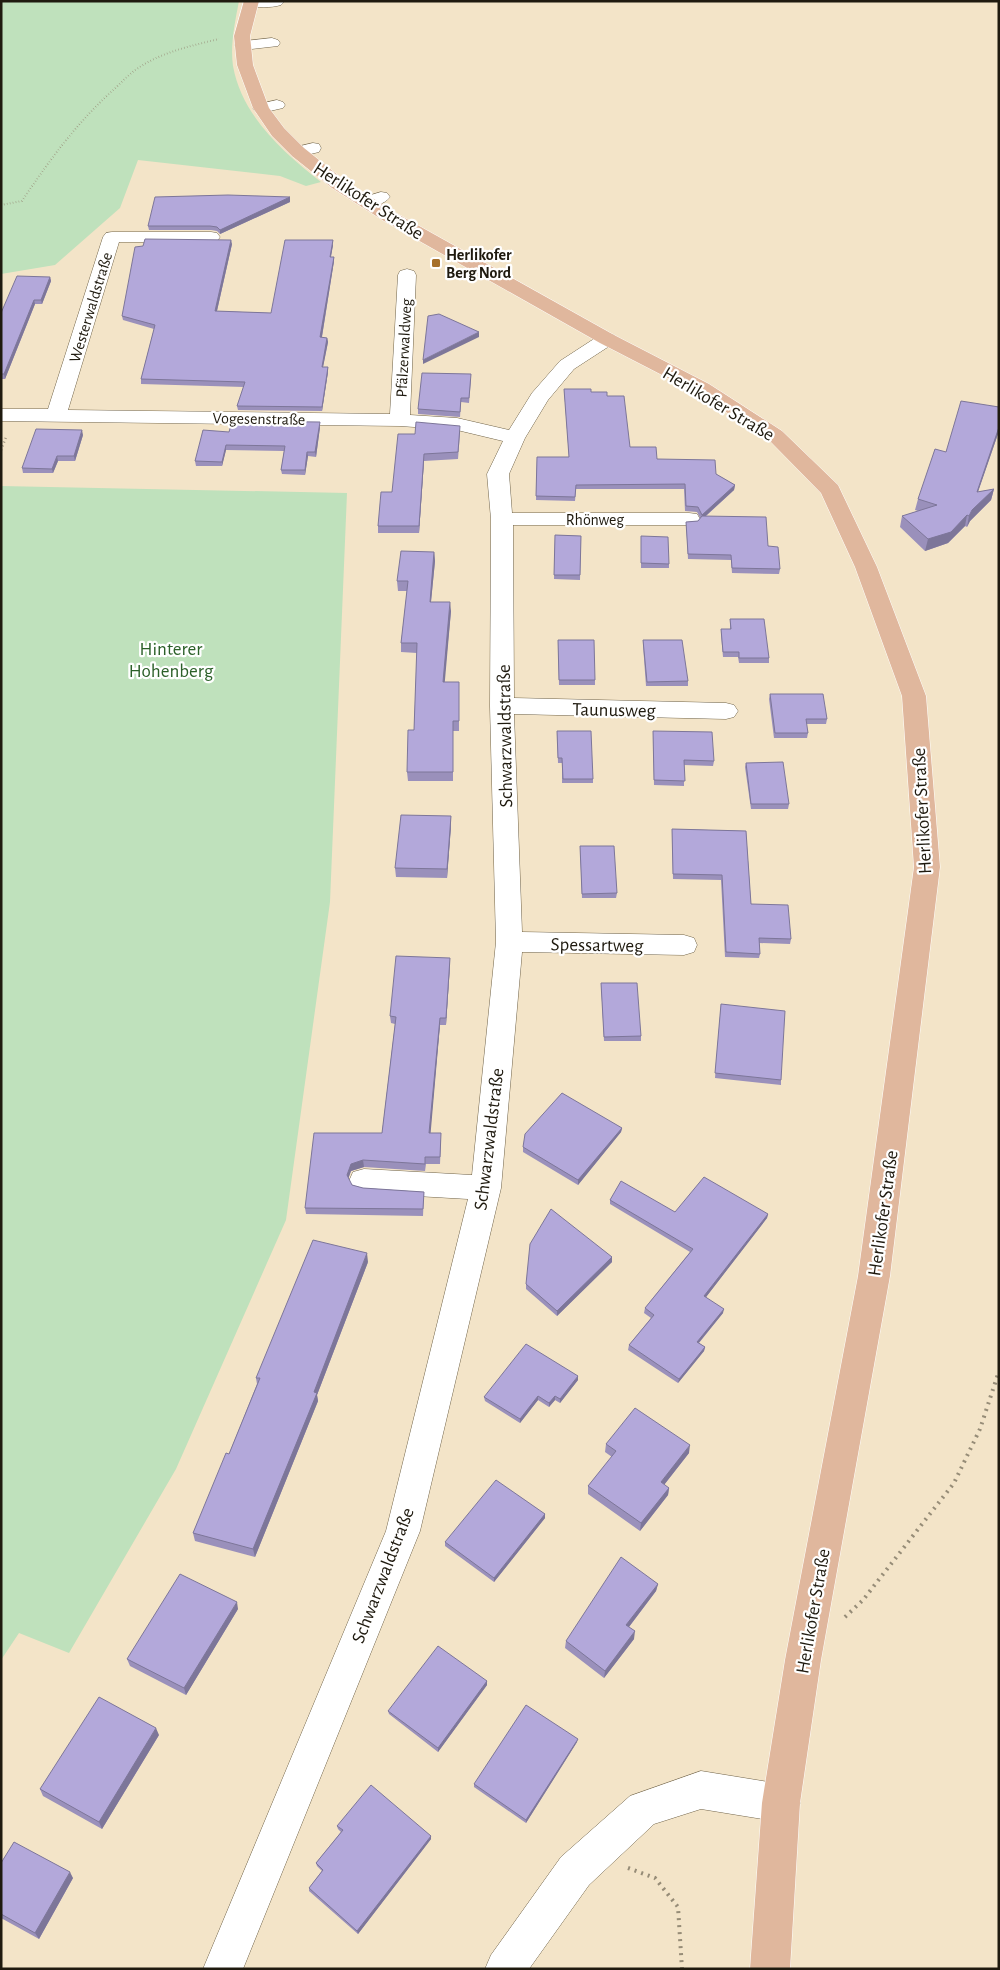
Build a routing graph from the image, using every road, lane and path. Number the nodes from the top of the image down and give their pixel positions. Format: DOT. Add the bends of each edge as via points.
graph roads {
  1 [pos="252,1"];
  2 [pos="276,2"];
  3 [pos="242,41"];
  4 [pos="272,43"];
  5 [pos="1,205"];
  6 [pos="211,237"];
  7 [pos="407,275"];
  8 [pos="607,339"];
  9 [pos="56,415"];
  10 [pos="1,416"];
  11 [pos="400,420"];
  12 [pos="515,438"];
  13 [pos="502,519"];
  14 [pos="689,519"];
  15 [pos="502,706"];
  16 [pos="726,711"];
  17 [pos="510,942"];
  18 [pos="684,945"];
  19 [pos="364,1181"];
  20 [pos="486,1188"];
  21 [pos="999,1370"];
  22 [pos="842,1620"];
  23 [pos="781,1803"];
  24 [pos="575,1872"];
  25 [pos="222,1969"];
  26 [pos="505,1969"];
  27 [pos="682,1969"];
  28 [pos="770,1969"];
  1 -- 2 [label="street"];
  1 -- 3 [label="main road, Herlikofer Straße"];
  3 -- 4 [label="street"];
  3 -- 5 [label="path" via="193,45 134,71 84,118 22,201"];
  3 -- 8 [label="main road, Herlikofer Straße" via="245,65 269,107 278,132 306,150 338,184 374,200 440,245"];
  6 -- 9 [label="street, Westerwaldstraße" via="112,237"];
  7 -- 11 [label="street, Pfälzerwaldweg"];
  8 -- 12 [label="street, Schwarzwaldstraße" via="567,365 538,397"];
  8 -- 23 [label="main road, Herlikofer Straße" via="702,388 775,435 830,490 866,567 914,696 927,867 874,1276 802,1660"];
  9 -- 10 [label="street, Vogesenstraße"];
  9 -- 11 [label="street, Vogesenstraße"];
  11 -- 12 [label="street, Vogesenstraße" via="457,424"];
  12 -- 13 [label="street, Schwarzwaldstraße" via="498,474"];
  13 -- 14 [label="street, Rhönweg"];
  13 -- 15 [label="street, Schwarzwaldstraße"];
  15 -- 16 [label="street, Taunusweg"];
  15 -- 17 [label="street, Schwarzwaldstraße"];
  17 -- 18 [label="street, Spessartweg"];
  17 -- 20 [label="street, Schwarzwaldstraße"];
  19 -- 20 [label="street"];
  20 -- 25 [label="street, Schwarzwaldstraße" via="403,1531"];
  21 -- 22 [label="path" via="980,1429 954,1483 863,1600"];
  23 -- 24 [label="street" via="701,1790 642,1809"];
  23 -- 28 [label="main road, Herlikofer Straße"];
  24 -- 26 [label="street"];
  24 -- 27 [label="path" via="626,1867 655,1878 678,1908"];
}
